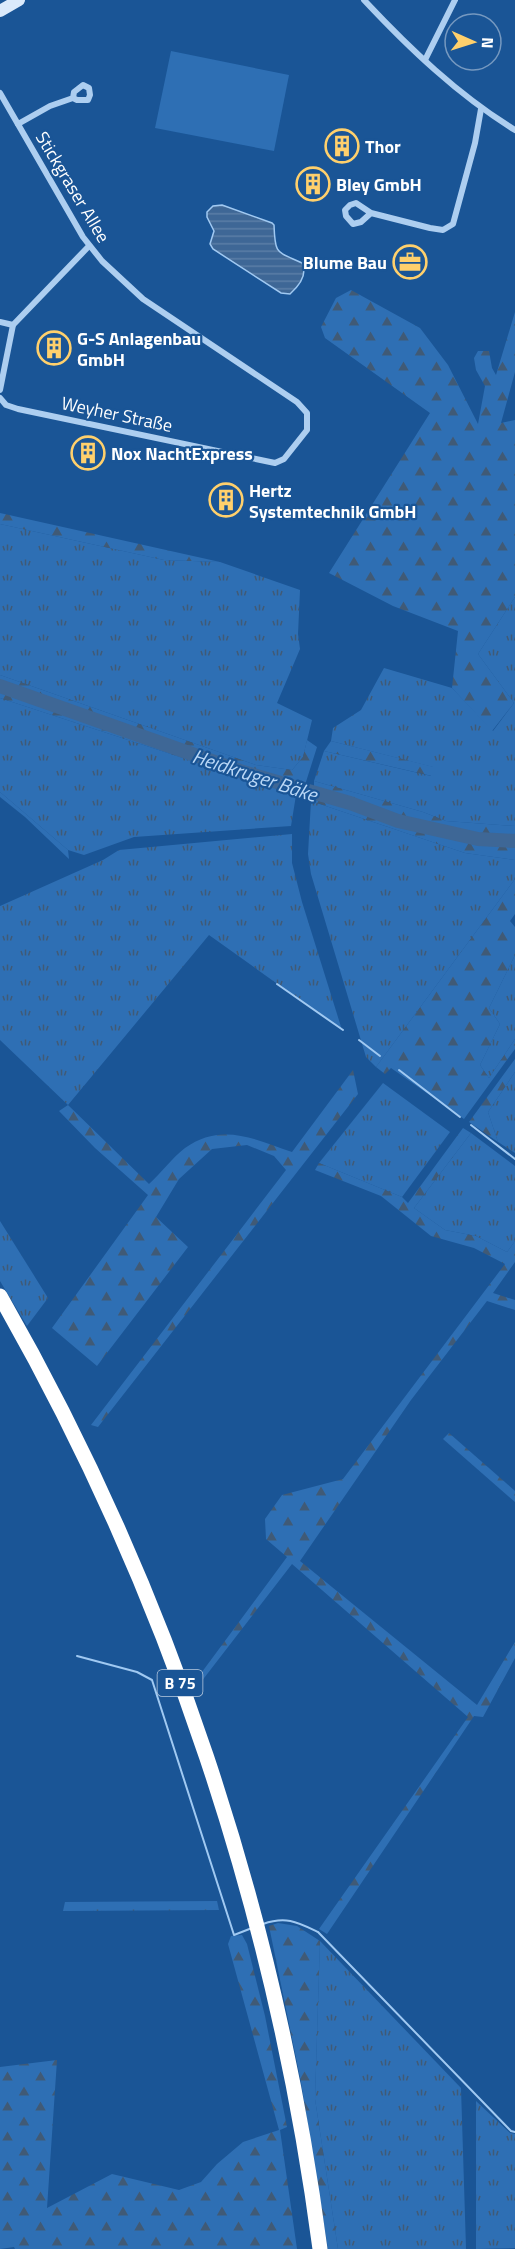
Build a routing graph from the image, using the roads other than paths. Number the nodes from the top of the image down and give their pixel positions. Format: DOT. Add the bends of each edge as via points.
graph roads {
  1 [pos="19,0"];
  2 [pos="364,0"];
  3 [pos="454,0"];
  4 [pos="0,11"];
  5 [pos="425,60"];
  6 [pos="0,93"];
  7 [pos="73,98"];
  8 [pos="481,109"];
  9 [pos="18,124"];
  10 [pos="515,130"];
  11 [pos="371,213"];
  12 [pos="89,246"];
  13 [pos="0,322"];
  14 [pos="13,325"];
  15 [pos="0,390"];
  16 [pos="0,398"];
  17 [pos="307,413"];
  18 [pos="0,1296"];
  19 [pos="0,1315"];
  20 [pos="250,1917"];
  21 [pos="256,1938"];
  22 [pos="311,2249"];
  23 [pos="321,2249"];
  1 -- 4 [label="main road"];
  2 -- 5 [label="street"];
  3 -- 5 [label="street"];
  5 -- 8 [label="street"];
  6 -- 9 [label="street, Stickgraser Allee"];
  7 -- 9 [label="street"];
  8 -- 10 [label="street"];
  8 -- 11 [label="street" via="453,224 443,230"];
  9 -- 12 [label="street, Stickgraser Allee"];
  12 -- 14 [label="street"];
  12 -- 17 [label="street, Stickgraser Allee" via="143,299 297,402"];
  13 -- 14 [label="street"];
  14 -- 15 [label="street"];
  16 -- 17 [label="street, Weyher Straße" via="18,409 275,463 284,459 307,430"];
  18 -- 20 [label="highway, B 75" via="87,1458 159,1624 199,1735"];
  19 -- 20 [label="highway, B 75" via="83,1473 150,1628"];
  20 -- 21 [label="highway, B 75"];
  21 -- 22 [label="highway, B 75"];
  21 -- 23 [label="highway, B 75" via="294,2083"];
}
